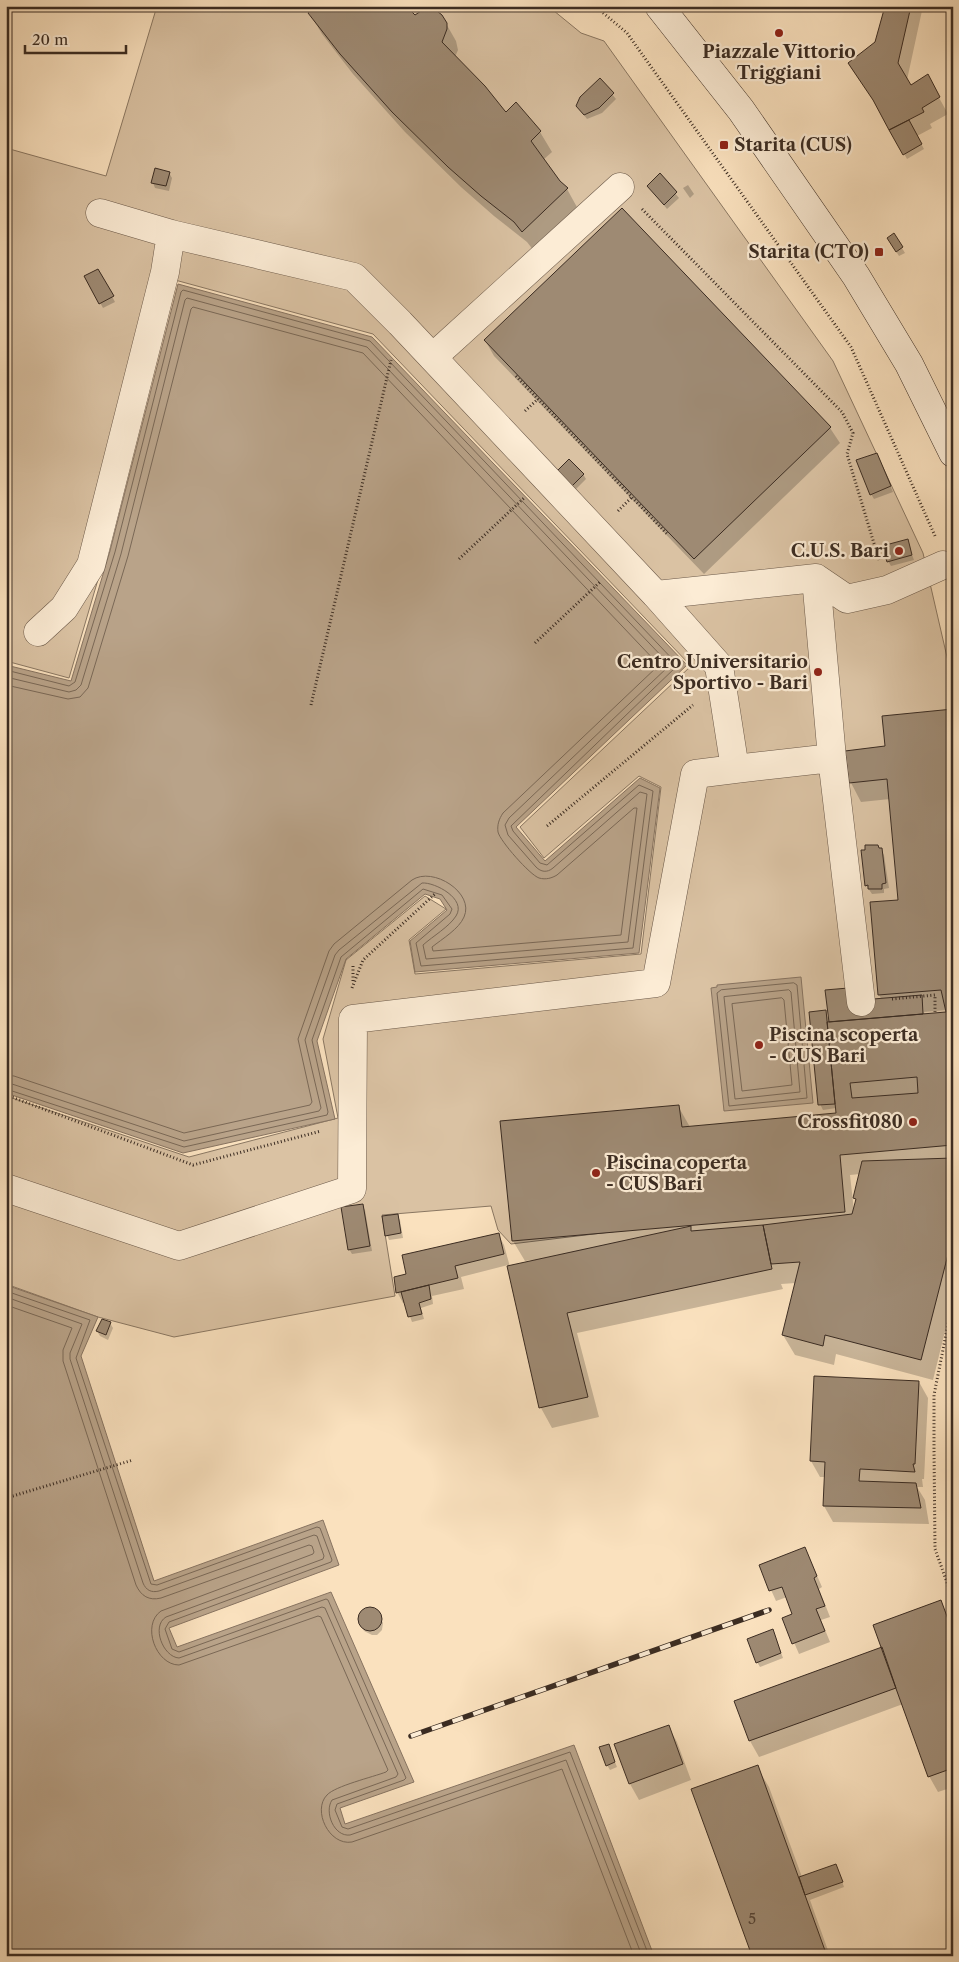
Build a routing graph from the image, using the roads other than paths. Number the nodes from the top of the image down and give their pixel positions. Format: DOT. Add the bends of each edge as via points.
graph roads {
  1 [pos="659,6"];
  2 [pos="620,187"];
  3 [pos="100,213"];
  4 [pos="171,234"];
  5 [pos="433,357"];
  6 [pos="953,453"];
  7 [pos="940,554"];
  8 [pos="816,578"];
  9 [pos="656,595"];
  10 [pos="38,632"];
  11 [pos="832,758"];
  12 [pos="735,770"];
  13 [pos="861,1002"];
  14 [pos="6,1188"];
  1 -- 6 [label="street" via="741,110 856,276 909,364"];
  2 -- 5 [label="street"];
  3 -- 4 [label="street"];
  4 -- 5 [label="street" via="354,277"];
  4 -- 10 [label="street" via="165,272 91,565 64,608"];
  5 -- 9 [label="street"];
  7 -- 8 [label="street" via="887,590 847,599"];
  8 -- 9 [label="street"];
  8 -- 11 [label="street"];
  9 -- 12 [label="street" via="719,666"];
  11 -- 12 [label="street"];
  11 -- 13 [label="street"];
  12 -- 14 [label="street" via="695,774 656,982 353,1019 352,1189 179,1246"];
}
